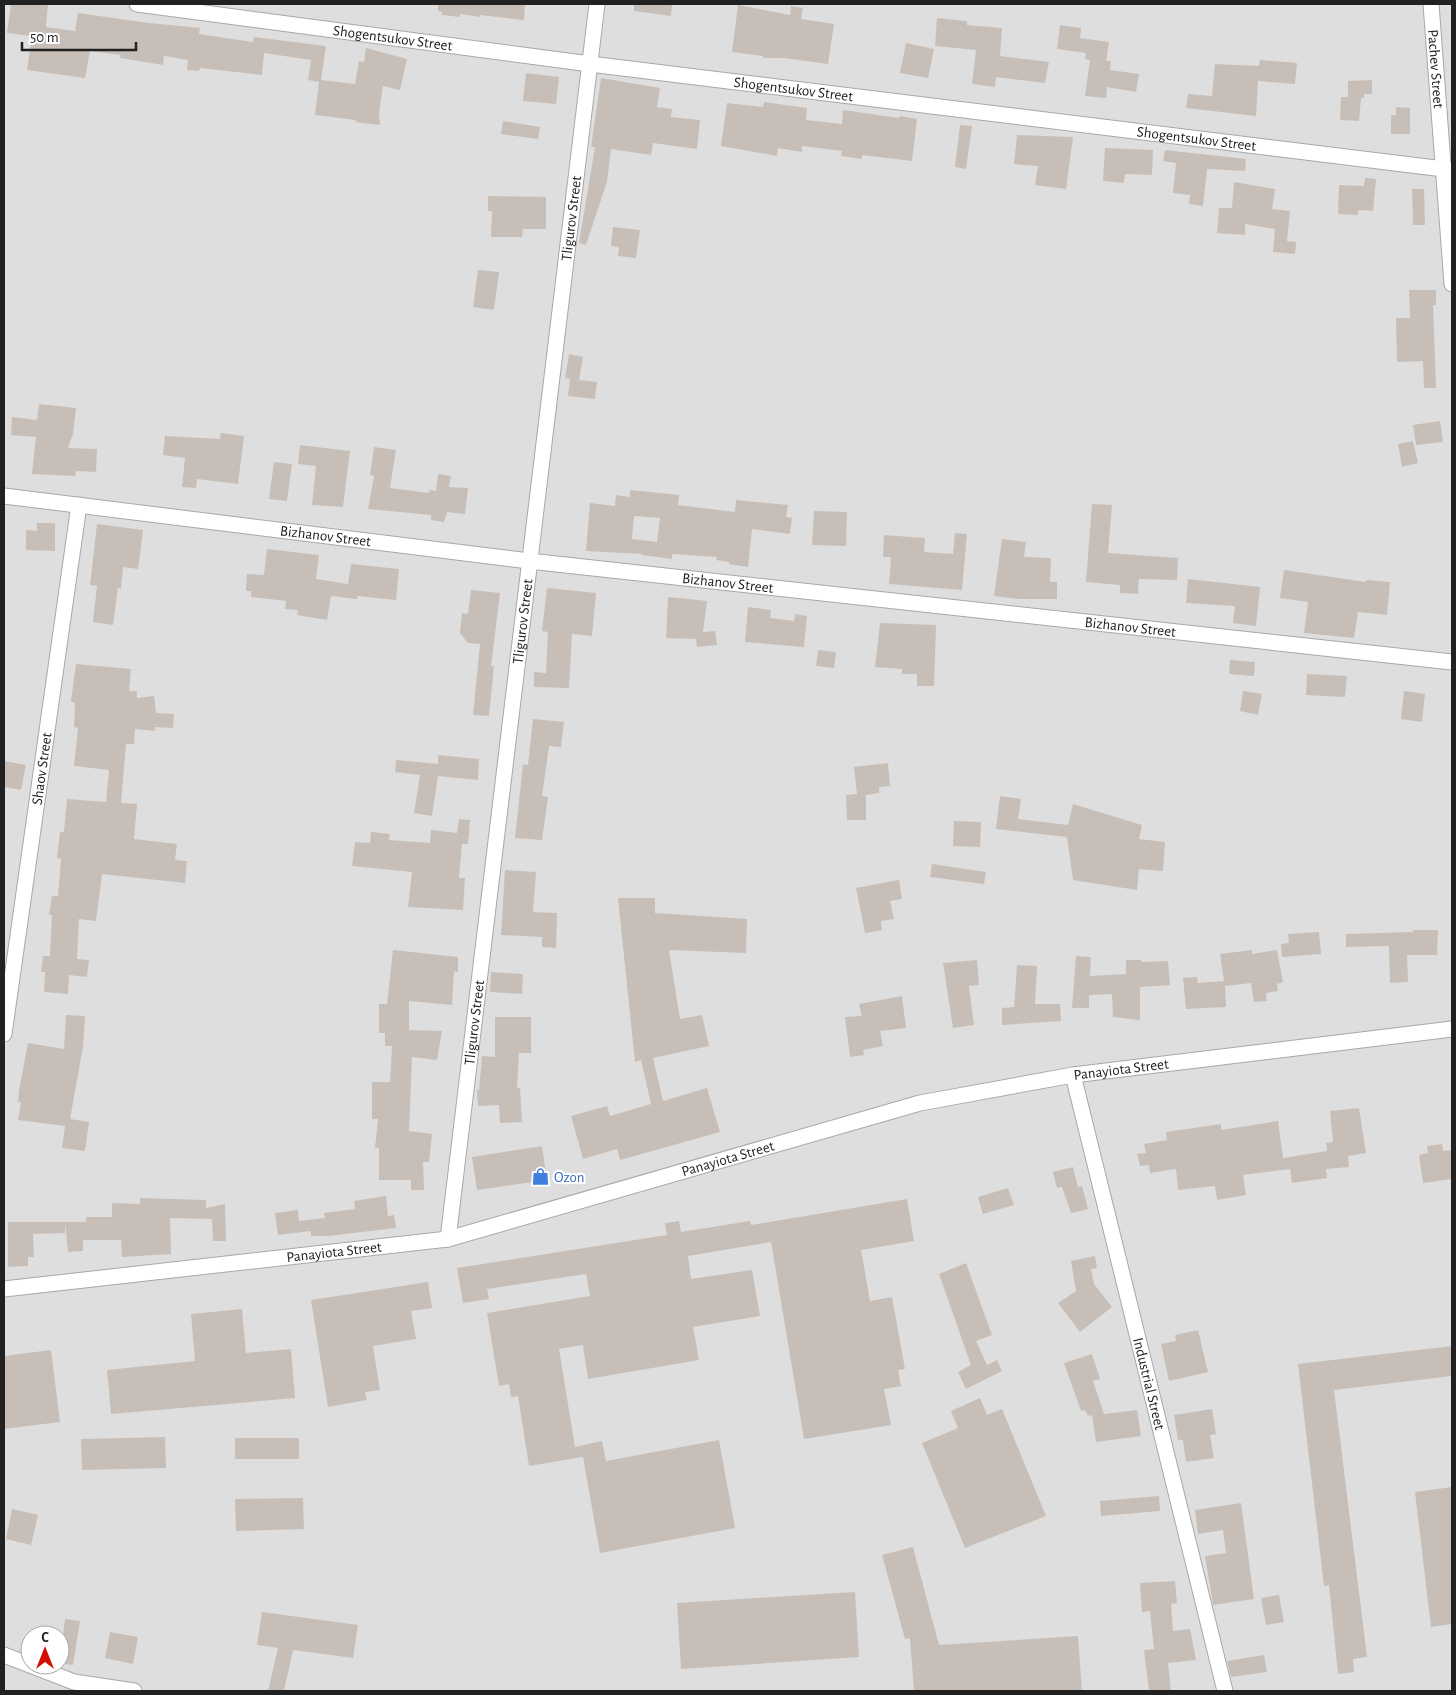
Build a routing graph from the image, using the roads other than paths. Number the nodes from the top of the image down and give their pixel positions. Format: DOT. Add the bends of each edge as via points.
graph roads {
  1 [pos="137,4"];
  2 [pos="597,4"];
  3 [pos="1431,4"];
  4 [pos="590,64"];
  5 [pos="1447,170"];
  6 [pos="1452,284"];
  7 [pos="4,496"];
  8 [pos="79,505"];
  9 [pos="529,562"];
  10 [pos="1452,662"];
  11 [pos="1452,1029"];
  12 [pos="4,1034"];
  13 [pos="1073,1075"];
  14 [pos="448,1239"];
  15 [pos="4,1289"];
  16 [pos="4,1655"];
  17 [pos="134,1691"];
  18 [pos="1225,1691"];
  1 -- 4 [label="street, Shogentsukov Street"];
  2 -- 4 [label="street, Tligurov Street"];
  3 -- 5 [label="street, Pachev Street"];
  4 -- 5 [label="street, Shogentsukov Street"];
  4 -- 9 [label="street, Tligurov Street"];
  5 -- 6 [label="street, Pachev Street"];
  7 -- 8 [label="street, Bizhanov Street"];
  8 -- 9 [label="street, Bizhanov Street"];
  8 -- 12 [label="street, Shaov Street"];
  9 -- 10 [label="street, Bizhanov Street"];
  9 -- 14 [label="street, Tligurov Street"];
  11 -- 13 [label="street, Panayiota Street"];
  13 -- 14 [label="street, Panayiota Street" via="920,1103"];
  13 -- 18 [label="street, Industrial Street"];
  14 -- 15 [label="street, Panayiota Street"];
  16 -- 17 [label="street" via="74,1682"];
}
